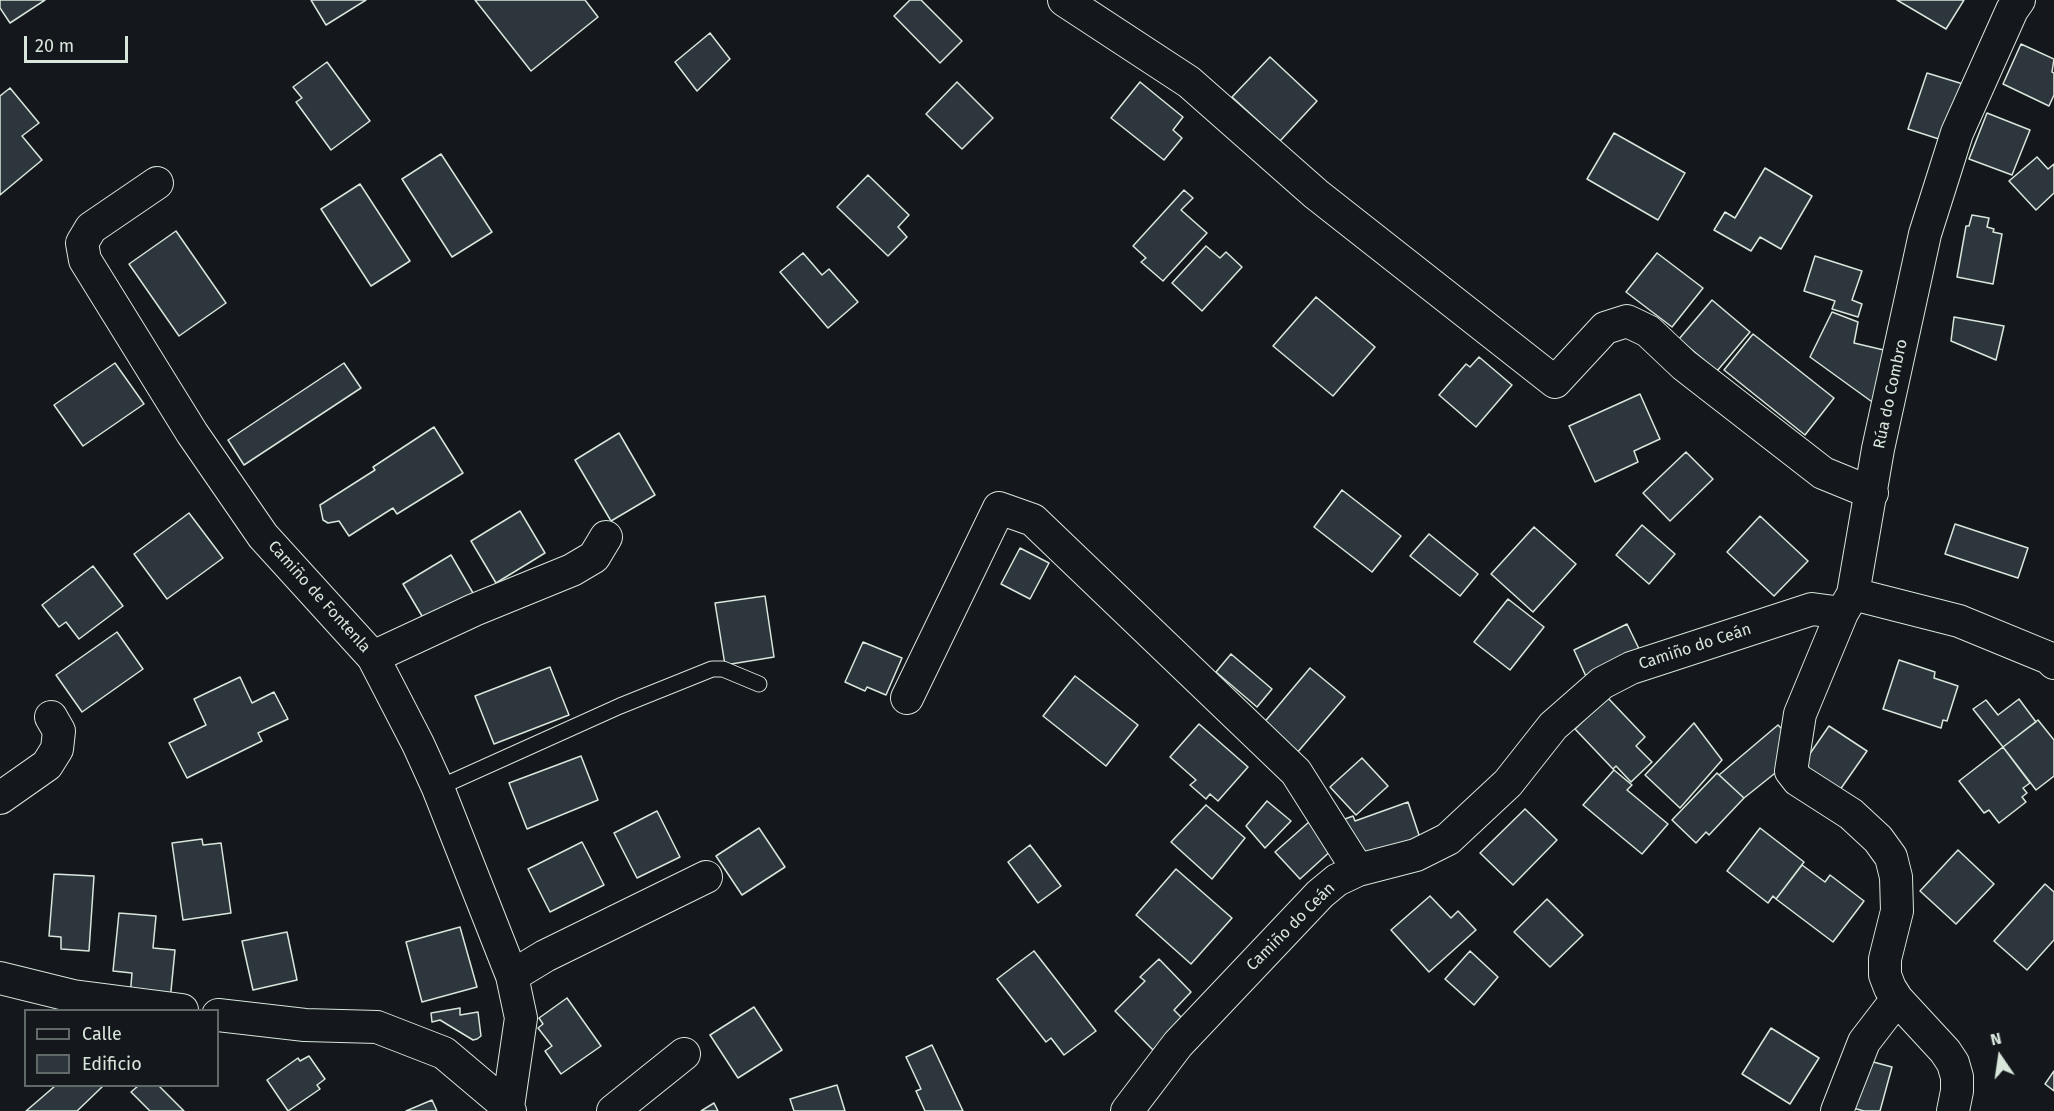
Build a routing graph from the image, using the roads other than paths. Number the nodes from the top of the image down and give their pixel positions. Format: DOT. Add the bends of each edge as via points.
graph roads {
  1 [pos="1064,0"];
  2 [pos="2019,0"];
  3 [pos="157,183"];
  4 [pos="1872,493"];
  5 [pos="606,537"];
  6 [pos="1847,603"];
  7 [pos="373,657"];
  8 [pos="2054,663"];
  9 [pos="759,684"];
  10 [pos="907,698"];
  11 [pos="51,717"];
  12 [pos="438,788"];
  13 [pos="0,798"];
  14 [pos="1358,870"];
  15 [pos="706,877"];
  16 [pos="512,976"];
  17 [pos="0,978"];
  18 [pos="1897,999"];
  19 [pos="167,1009"];
  20 [pos="219,1015"];
  21 [pos="684,1054"];
  22 [pos="509,1109"];
  23 [pos="613,1111"];
  24 [pos="1127,1111"];
  25 [pos="1838,1111"];
  26 [pos="1953,1111"];
  1 -- 4 [label="street" via="1189,82 1316,194 1555,382 1605,328 1627,321 1648,331 1684,365 1823,473"];
  2 -- 4 [label="street, Rúa do Combro" via="1957,133 1925,234"];
  3 -- 7 [label="street, Camiño de Fontenla" via="91,228 82,243 85,260 192,433 263,536"];
  4 -- 6 [label="street, Rúa do Combro"];
  5 -- 7 [label="street" via="594,557 572,570"];
  6 -- 8 [label="street" via="1959,621"];
  6 -- 14 [label="street, Camiño do Ceán" via="1812,609 1631,668 1602,683 1553,726 1508,783 1448,838 1416,855"];
  6 -- 18 [label="street, Rúa do Combro" via="1800,714 1791,771 1798,780 1851,814 1878,839 1891,858 1897,911 1885,975"];
  7 -- 12 [label="street, Camiño de Fontenla"];
  9 -- 12 [label="lane" via="723,669 712,669"];
  10 -- 14 [label="street" via="999,508 1033,520 1296,772"];
  11 -- 13 [label="street" via="59,731 57,749 47,765"];
  12 -- 16 [label="street, Camiño de Fontenla"];
  14 -- 24 [label="street, Camiño do Ceán" via="1320,894 1178,1044"];
  15 -- 16 [label="street"];
  16 -- 22 [label="street, Camiño de Fontenla" via="521,1018"];
  17 -- 19 [label="street" via="73,996"];
  18 -- 25 [label="street" via="1864,1042"];
  18 -- 26 [label="street" via="1953,1063 1957,1091"];
  20 -- 22 [label="street, Camiño de Fontenla" via="305,1025 377,1027 444,1053"];
  21 -- 23 [label="street"];
}
